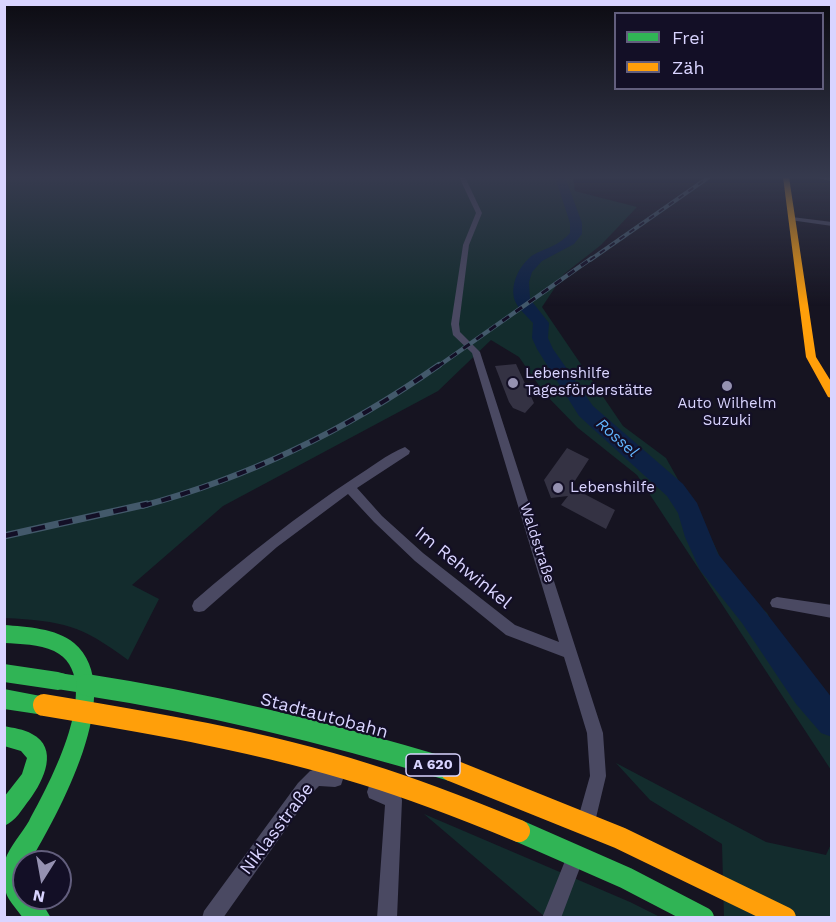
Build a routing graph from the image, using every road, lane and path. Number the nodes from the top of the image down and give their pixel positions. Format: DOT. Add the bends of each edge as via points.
graph roads {
  1 [pos="476,220"];
  2 [pos="792,220"];
  3 [pos="800,220"];
  4 [pos="831,224"];
  5 [pos="831,394"];
  6 [pos="405,451"];
  7 [pos="349,487"];
  8 [pos="777,603"];
  9 [pos="199,606"];
  10 [pos="831,612"];
  11 [pos="4,634"];
  12 [pos="571,653"];
  13 [pos="4,673"];
  14 [pos="4,699"];
  15 [pos="4,736"];
  16 [pos="4,815"];
  17 [pos="6,875"];
  18 [pos="39,918"];
  19 [pos="211,918"];
  20 [pos="387,918"];
  21 [pos="551,918"];
  22 [pos="703,918"];
  23 [pos="785,918"];
  1 -- 12 [label="street, Waldstraße" via="466,245 456,333 476,352"];
  2 -- 5 [label="main road" via="811,357"];
  3 -- 4 [label="street"];
  6 -- 7 [label="street"];
  7 -- 9 [label="street" via="286,530"];
  7 -- 12 [label="street, Im Rehwinkel" via="419,557 511,630"];
  8 -- 10 [label="street"];
  11 -- 17 [label="main road" via="29,636 67,649 84,670 88,692 84,719 73,749 36,828"];
  12 -- 21 [label="street, Waldstraße" via="595,733 598,776 581,841"];
  13 -- 23 [label="main road, Stadtautobahn / A 620, bridge" via="228,710 335,735 435,766 556,808"];
  14 -- 22 [label="main road, A 620, bridge" via="207,734 323,761 432,796 546,842"];
  15 -- 16 [label="main road" via="27,742 38,755 37,769 26,790"];
  17 -- 18 [label="main road"];
  19 -- 20 [label="street, Niklasstraße" via="316,777 350,781 394,800"];
}
